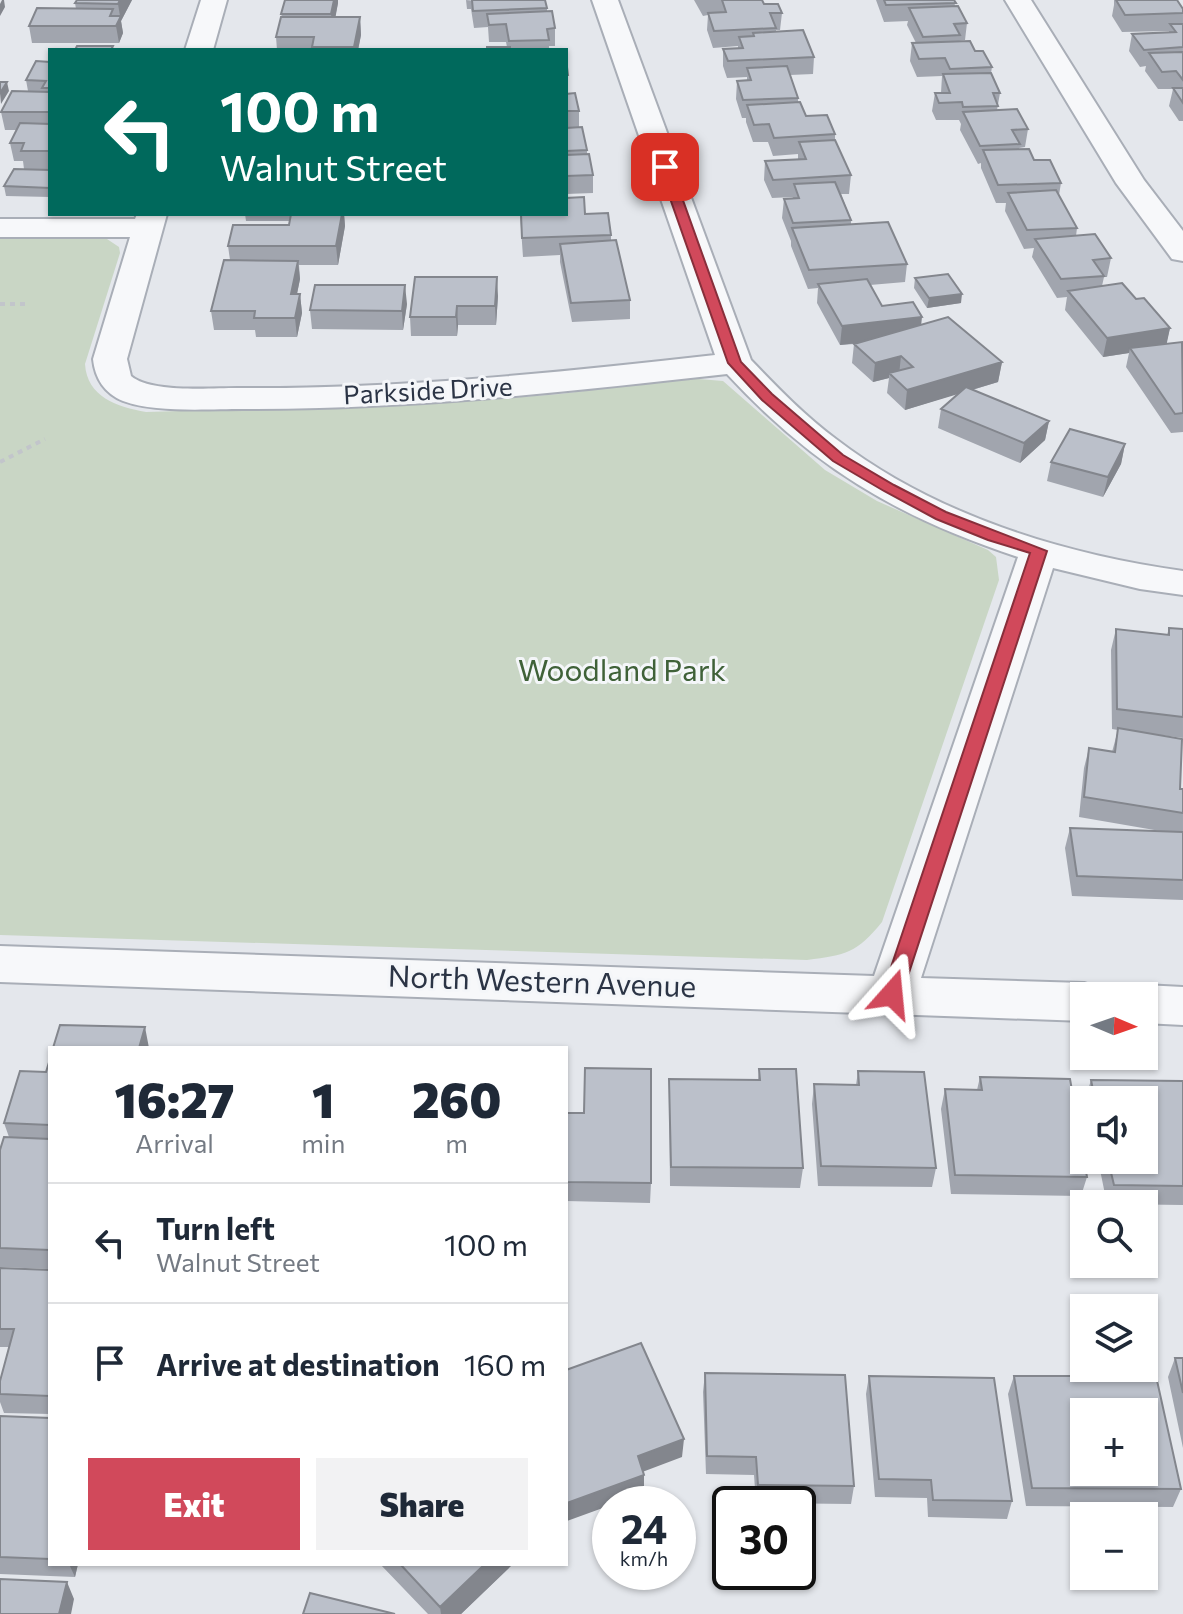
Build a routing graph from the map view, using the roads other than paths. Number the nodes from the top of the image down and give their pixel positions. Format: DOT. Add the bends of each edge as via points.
graph roads {
  1 [pos="214,0"];
  2 [pos="605,0"];
  3 [pos="1018,0"];
  4 [pos="200,48"];
  5 [pos="150,221"];
  6 [pos="0,228"];
  7 [pos="1183,252"];
  8 [pos="735,363"];
  9 [pos="1039,551"];
  10 [pos="1183,583"];
  11 [pos="0,964"];
  12 [pos="892,994"];
  13 [pos="1070,1001"];
  14 [pos="1158,1005"];
  15 [pos="1183,1006"];
  1 -- 4 [label="street"];
  2 -- 8 [label="street"];
  3 -- 7 [label="street" via="1131,183"];
  5 -- 6 [label="street"];
  5 -- 8 [label="street, Parkside Drive" via="110,359 111,376 122,389 140,395 310,398 515,387"];
  8 -- 9 [label="street" via="838,458 941,515"];
  9 -- 10 [label="street"];
  9 -- 12 [label="street"];
  11 -- 12 [label="street, North Western Avenue"];
  12 -- 13 [label="street, North Western Avenue"];
  14 -- 15 [label="street"];
}
